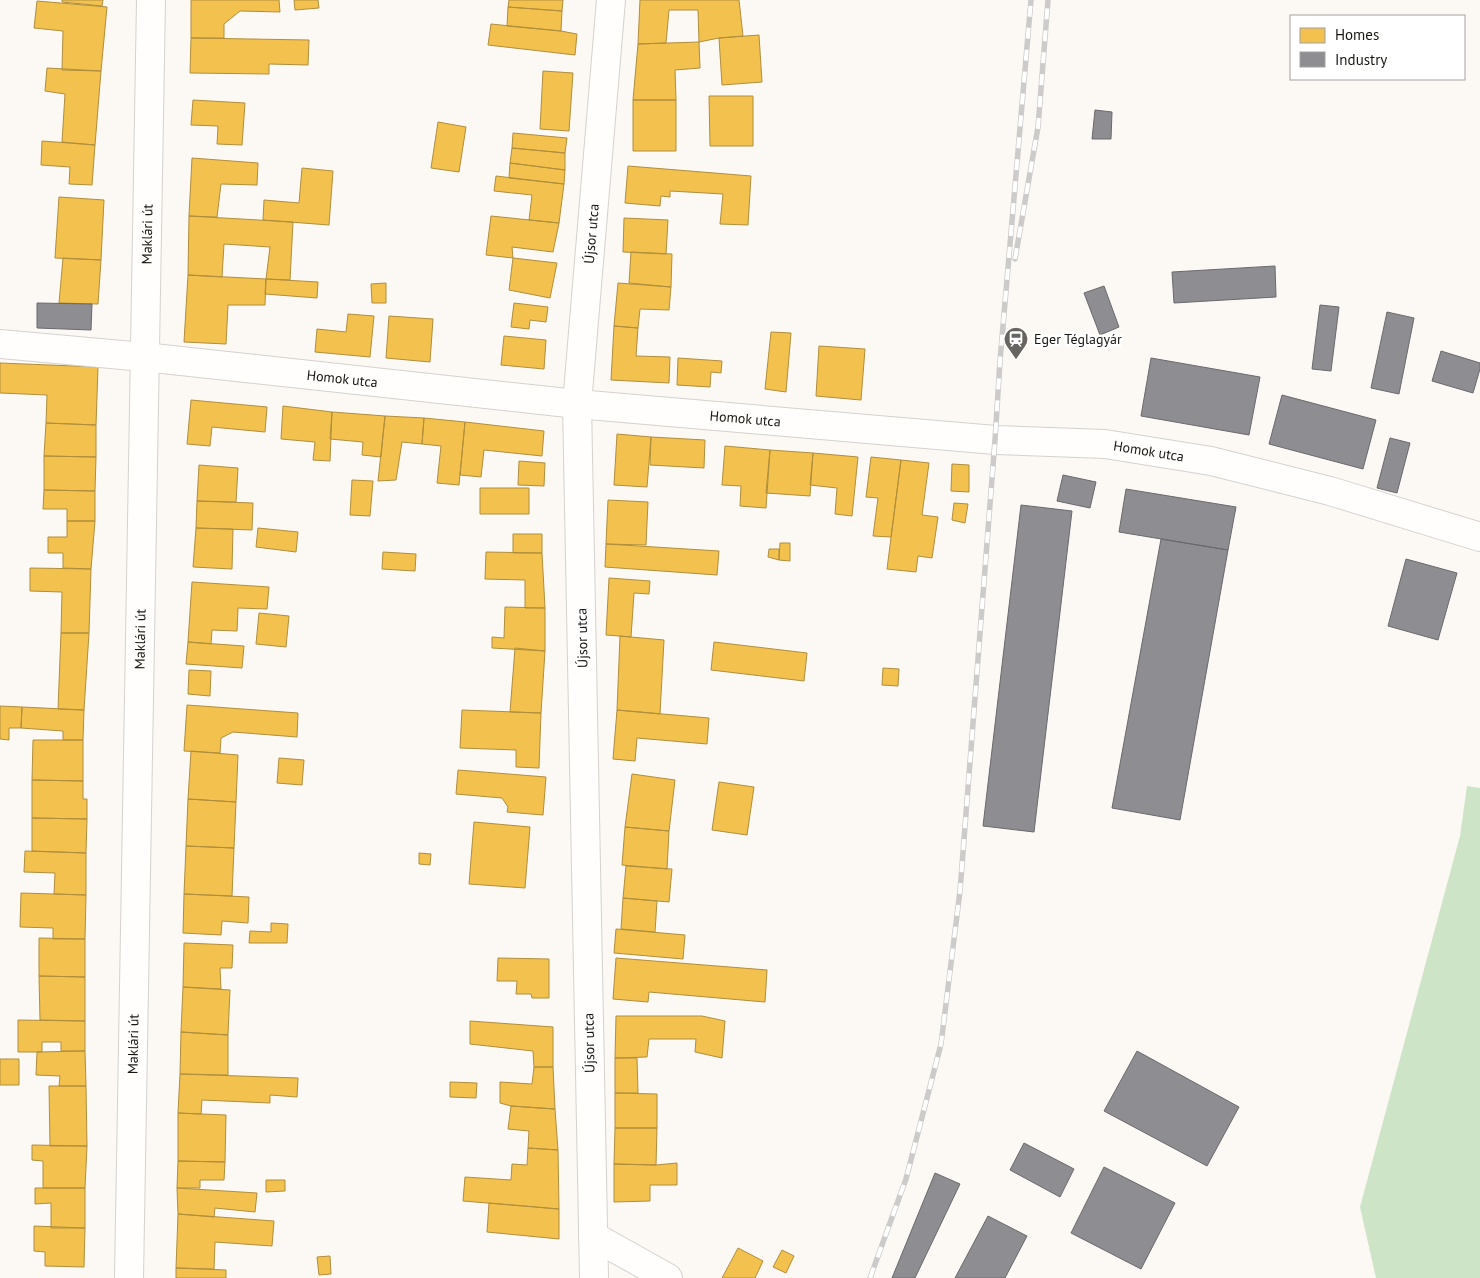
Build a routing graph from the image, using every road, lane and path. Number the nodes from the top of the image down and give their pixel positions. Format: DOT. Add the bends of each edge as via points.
graph roads {
  1 [pos="151,0"];
  2 [pos="611,0"];
  3 [pos="0,344"];
  4 [pos="144,357"];
  5 [pos="577,404"];
  6 [pos="1480,537"];
  7 [pos="593,1236"];
  8 [pos="129,1278"];
  9 [pos="594,1278"];
  10 [pos="668,1278"];
  1 -- 4 [label="street, Maklári út"];
  2 -- 5 [label="street, Újsor utca"];
  3 -- 4 [label="street, Homok utca"];
  4 -- 5 [label="street, Homok utca"];
  4 -- 8 [label="street, Maklári út"];
  5 -- 6 [label="street, Homok utca" via="996,440 1105,444 1220,463 1330,491"];
  5 -- 7 [label="street, Újsor utca"];
  7 -- 9 [label="street, Újsor utca"];
  7 -- 10 [label="street"];
}
